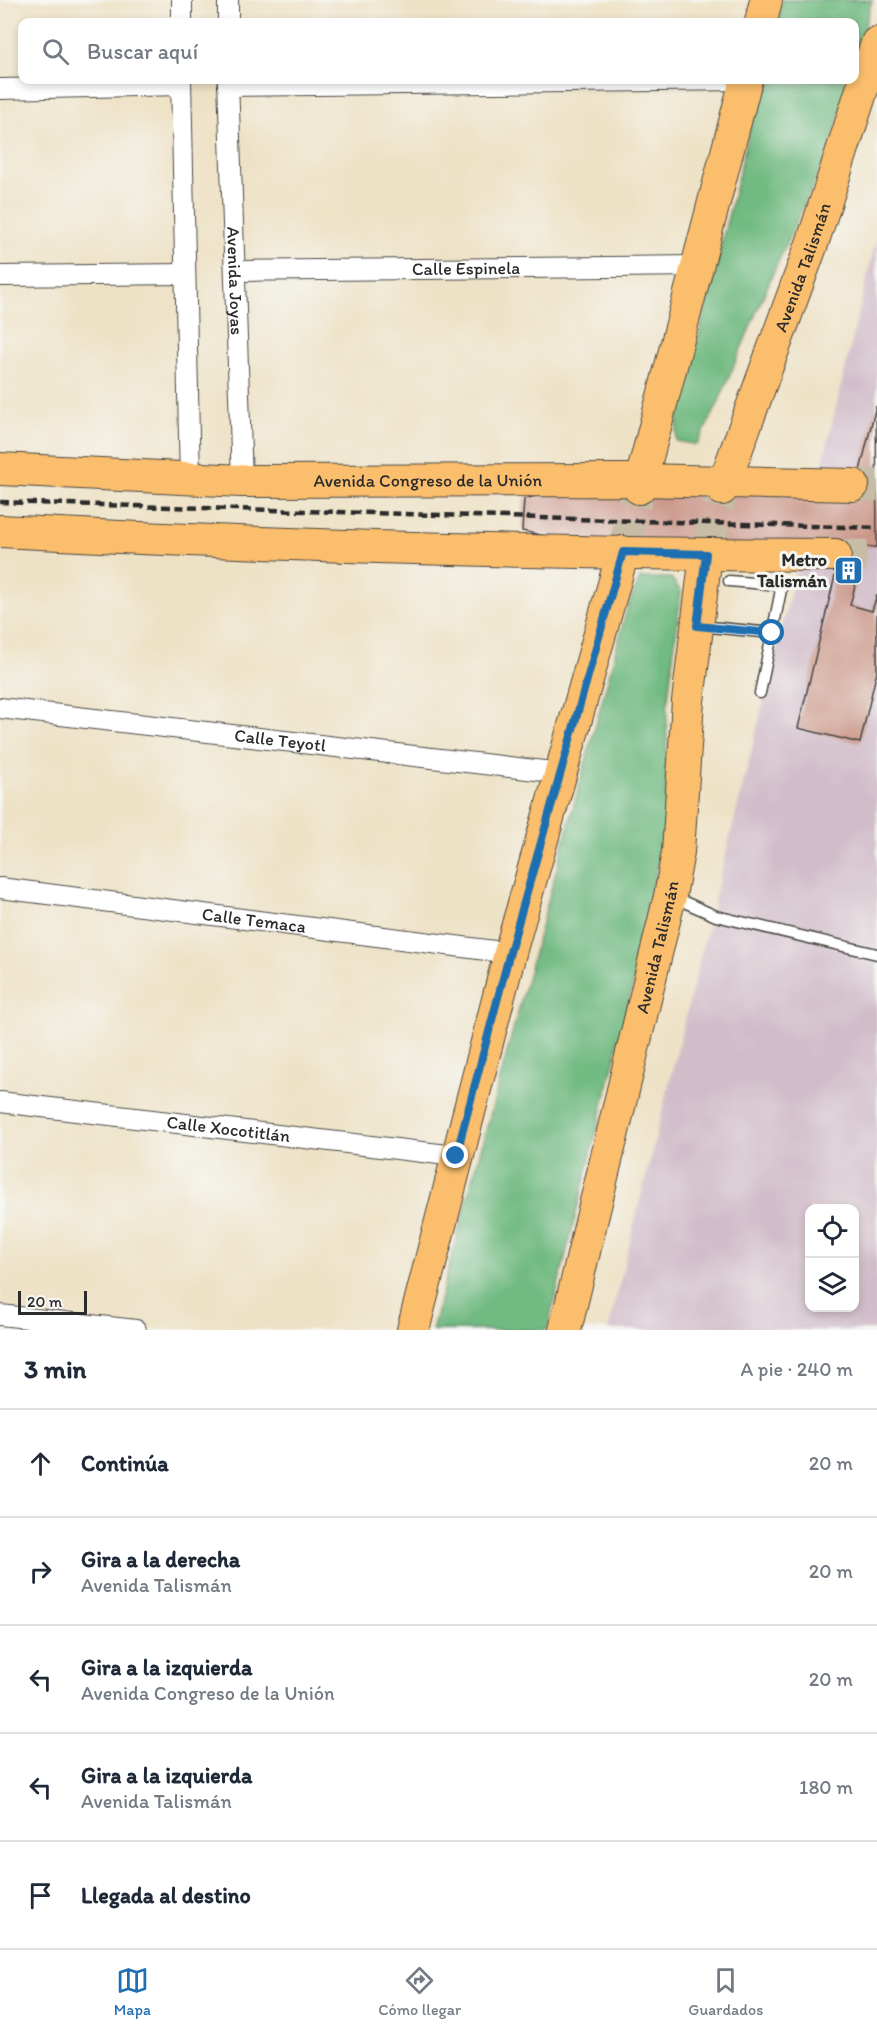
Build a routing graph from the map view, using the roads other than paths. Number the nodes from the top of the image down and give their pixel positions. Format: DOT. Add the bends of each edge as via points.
graph roads {
  1 [pos="182,0"];
  2 [pos="228,0"];
  3 [pos="766,0"];
  4 [pos="182,18"];
  5 [pos="228,18"];
  6 [pos="761,18"];
  7 [pos="877,43"];
  8 [pos="129,84"];
  9 [pos="181,84"];
  10 [pos="228,84"];
  11 [pos="745,84"];
  12 [pos="0,89"];
  13 [pos="698,266"];
  14 [pos="235,271"];
  15 [pos="185,274"];
  16 [pos="0,276"];
  17 [pos="0,469"];
  18 [pos="190,480"];
  19 [pos="242,481"];
  20 [pos="640,484"];
  21 [pos="722,485"];
  22 [pos="853,485"];
  23 [pos="0,531"];
  24 [pos="623,552"];
  25 [pos="706,554"];
  26 [pos="835,555"];
  27 [pos="729,581"];
  28 [pos="697,626"];
  29 [pos="772,633"];
  30 [pos="760,693"];
  31 [pos="0,708"];
  32 [pos="561,773"];
  33 [pos="0,888"];
  34 [pos="670,896"];
  35 [pos="510,952"];
  36 [pos="877,954"];
  37 [pos="0,1102"];
  38 [pos="456,1156"];
  39 [pos="0,1315"];
  40 [pos="136,1330"];
  41 [pos="413,1330"];
  42 [pos="565,1330"];
  1 -- 4 [label="street"];
  2 -- 5 [label="street"];
  3 -- 6 [label="main road"];
  7 -- 21 [label="main road, Avenida Talismán" via="813,241"];
  8 -- 12 [label="street"];
  9 -- 15 [label="street"];
  10 -- 14 [label="street, Avenida Joyas"];
  11 -- 13 [label="main road"];
  13 -- 14 [label="street, Calle Espinela"];
  13 -- 20 [label="main road"];
  14 -- 19 [label="street, Avenida Joyas"];
  15 -- 16 [label="street"];
  15 -- 18 [label="street"];
  17 -- 18 [label="main road, Avenida Congreso de la Unión"];
  18 -- 19 [label="main road, Avenida Congreso de la Unión"];
  19 -- 20 [label="main road, Avenida Congreso de la Unión"];
  20 -- 21 [label="main road, Avenida Congreso de la Unión"];
  21 -- 22 [label="main road, Avenida Congreso de la Unión"];
  23 -- 24 [label="main road" via="194,542"];
  24 -- 25 [label="main road"];
  24 -- 32 [label="main road"];
  25 -- 26 [label="main road"];
  25 -- 28 [label="main road, Avenida Talismán"];
  27 -- 29 [label="lane" via="776,585 781,590"];
  28 -- 29 [label="lane"];
  28 -- 34 [label="main road, Avenida Talismán" via="678,852"];
  29 -- 30 [label="lane"];
  31 -- 32 [label="street, Calle Teyotl"];
  32 -- 35 [label="main road"];
  33 -- 35 [label="street, Calle Temaca"];
  34 -- 36 [label="lane" via="716,916"];
  34 -- 42 [label="main road, Avenida Talismán"];
  35 -- 38 [label="main road"];
  37 -- 38 [label="street, Calle Xocotitlán"];
  38 -- 41 [label="main road"];
  39 -- 40 [label="street"];
}
